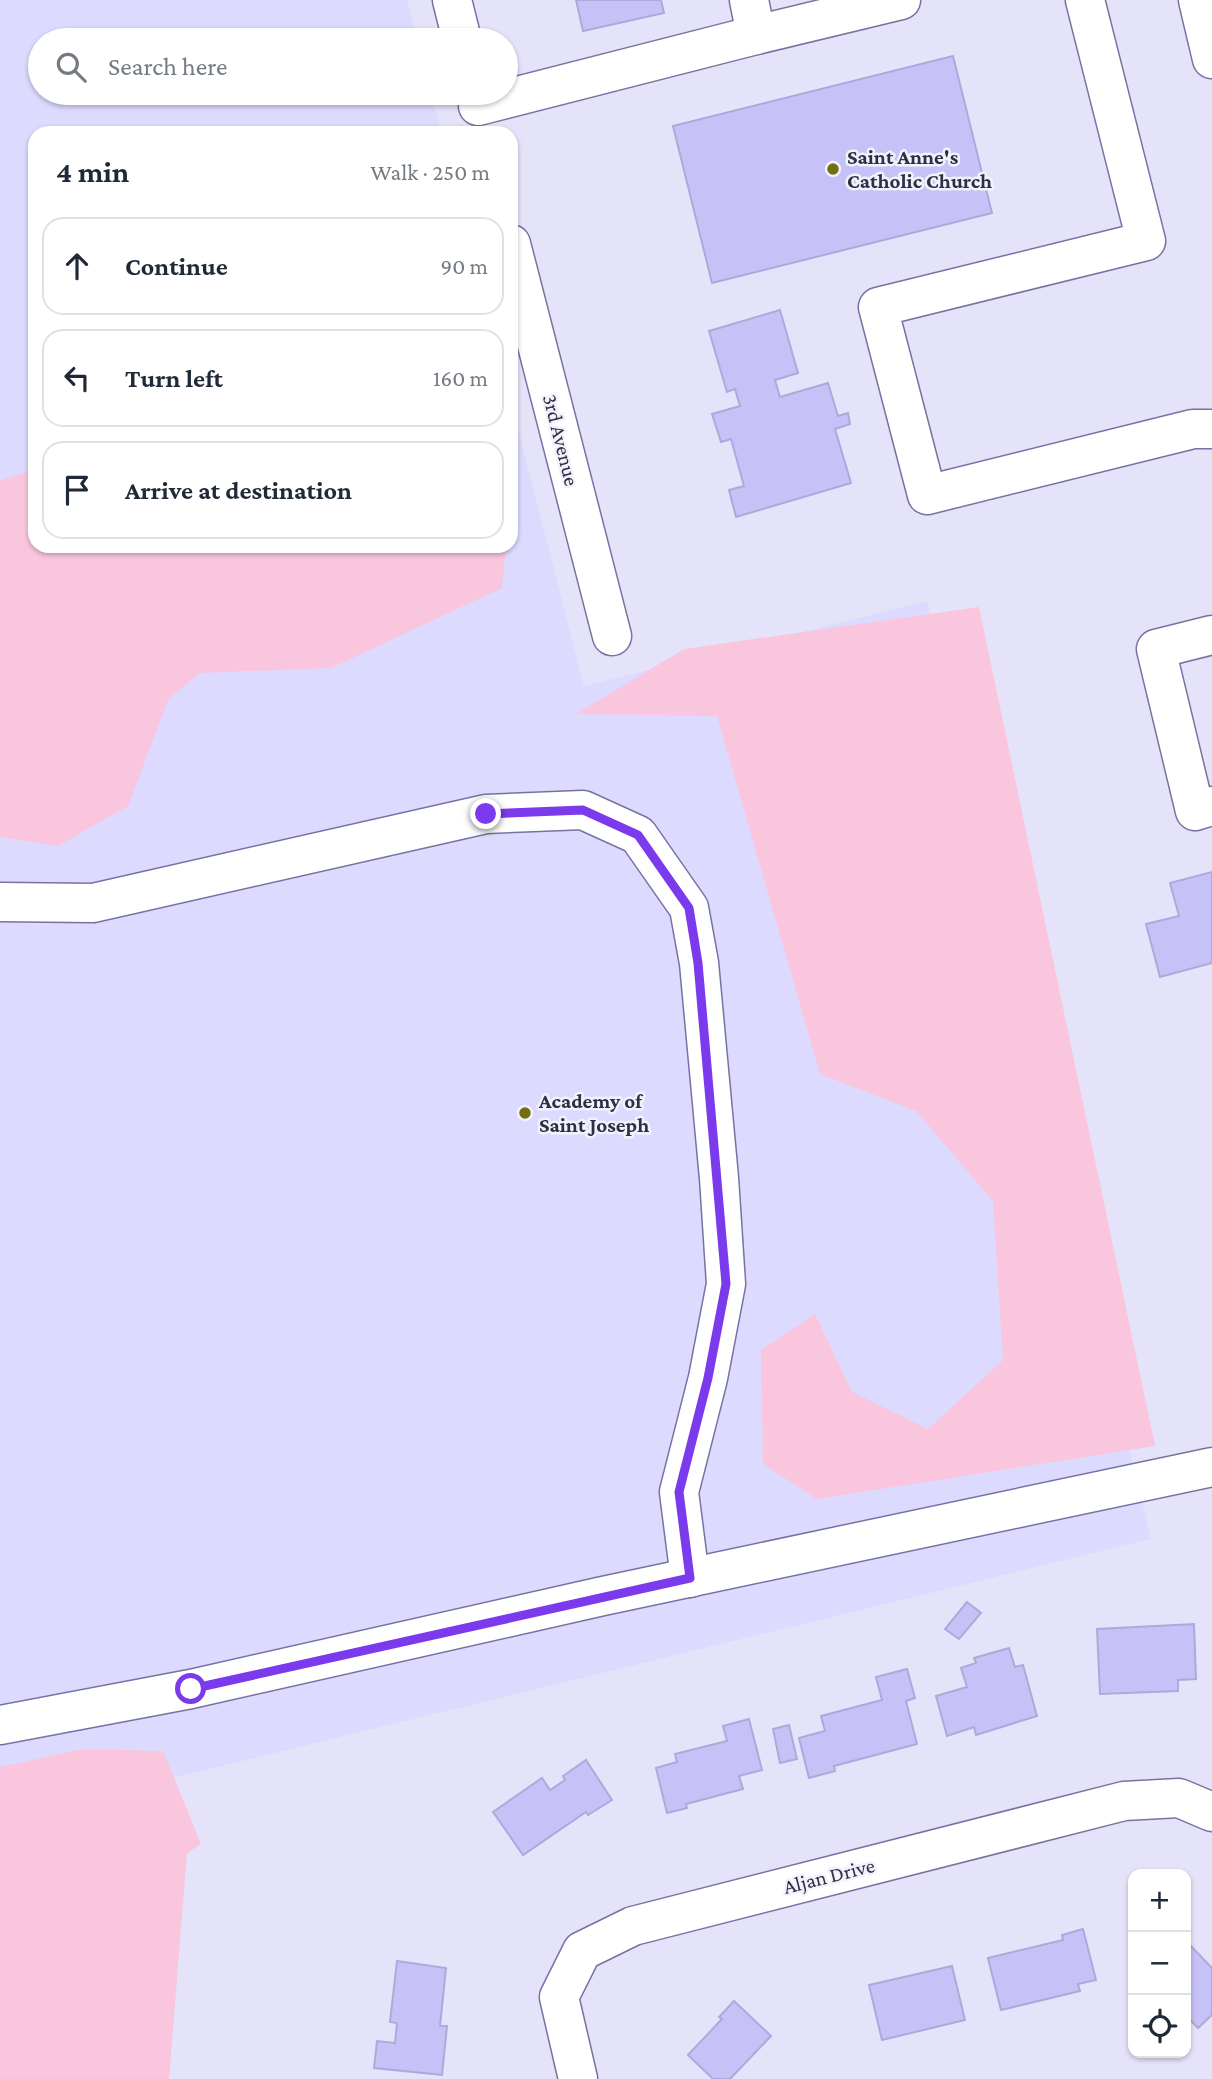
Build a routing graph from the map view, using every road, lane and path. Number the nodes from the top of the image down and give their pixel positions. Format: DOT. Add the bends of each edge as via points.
graph roads {
  1 [pos="452,0"];
  2 [pos="901,0"];
  3 [pos="1085,0"];
  4 [pos="1198,0"];
  5 [pos="753,18"];
  6 [pos="459,28"];
  7 [pos="1212,59"];
  8 [pos="518,98"];
  9 [pos="497,105"];
  10 [pos="479,111"];
  11 [pos="518,271"];
  12 [pos="1212,429"];
  13 [pos="1212,635"];
  14 [pos="612,636"];
  15 [pos="1212,806"];
  16 [pos="0,902"];
  17 [pos="1212,1467"];
  18 [pos="690,1578"];
  19 [pos="0,1725"];
  20 [pos="1212,1812"];
  21 [pos="578,2079"];
  1 -- 6 [label="street"];
  2 -- 5 [label="street"];
  3 -- 12 [label="street" via="1146,241 878,307 927,495 1193,429"];
  4 -- 7 [label="street"];
  5 -- 8 [label="street"];
  9 -- 10 [label="street"];
  11 -- 14 [label="street, 3rd Avenue"];
  13 -- 15 [label="street" via="1156,649 1195,811"];
  16 -- 18 [label="street" via="93,903 486,814 583,810 638,835 689,908 719,1178 726,1284 679,1492"];
  17 -- 18 [label="street"];
  18 -- 19 [label="street" via="191,1689"];
  20 -- 21 [label="street, Aljan Drive" via="1180,1798 1124,1801 633,1926 582,1951 559,1997"];
}
